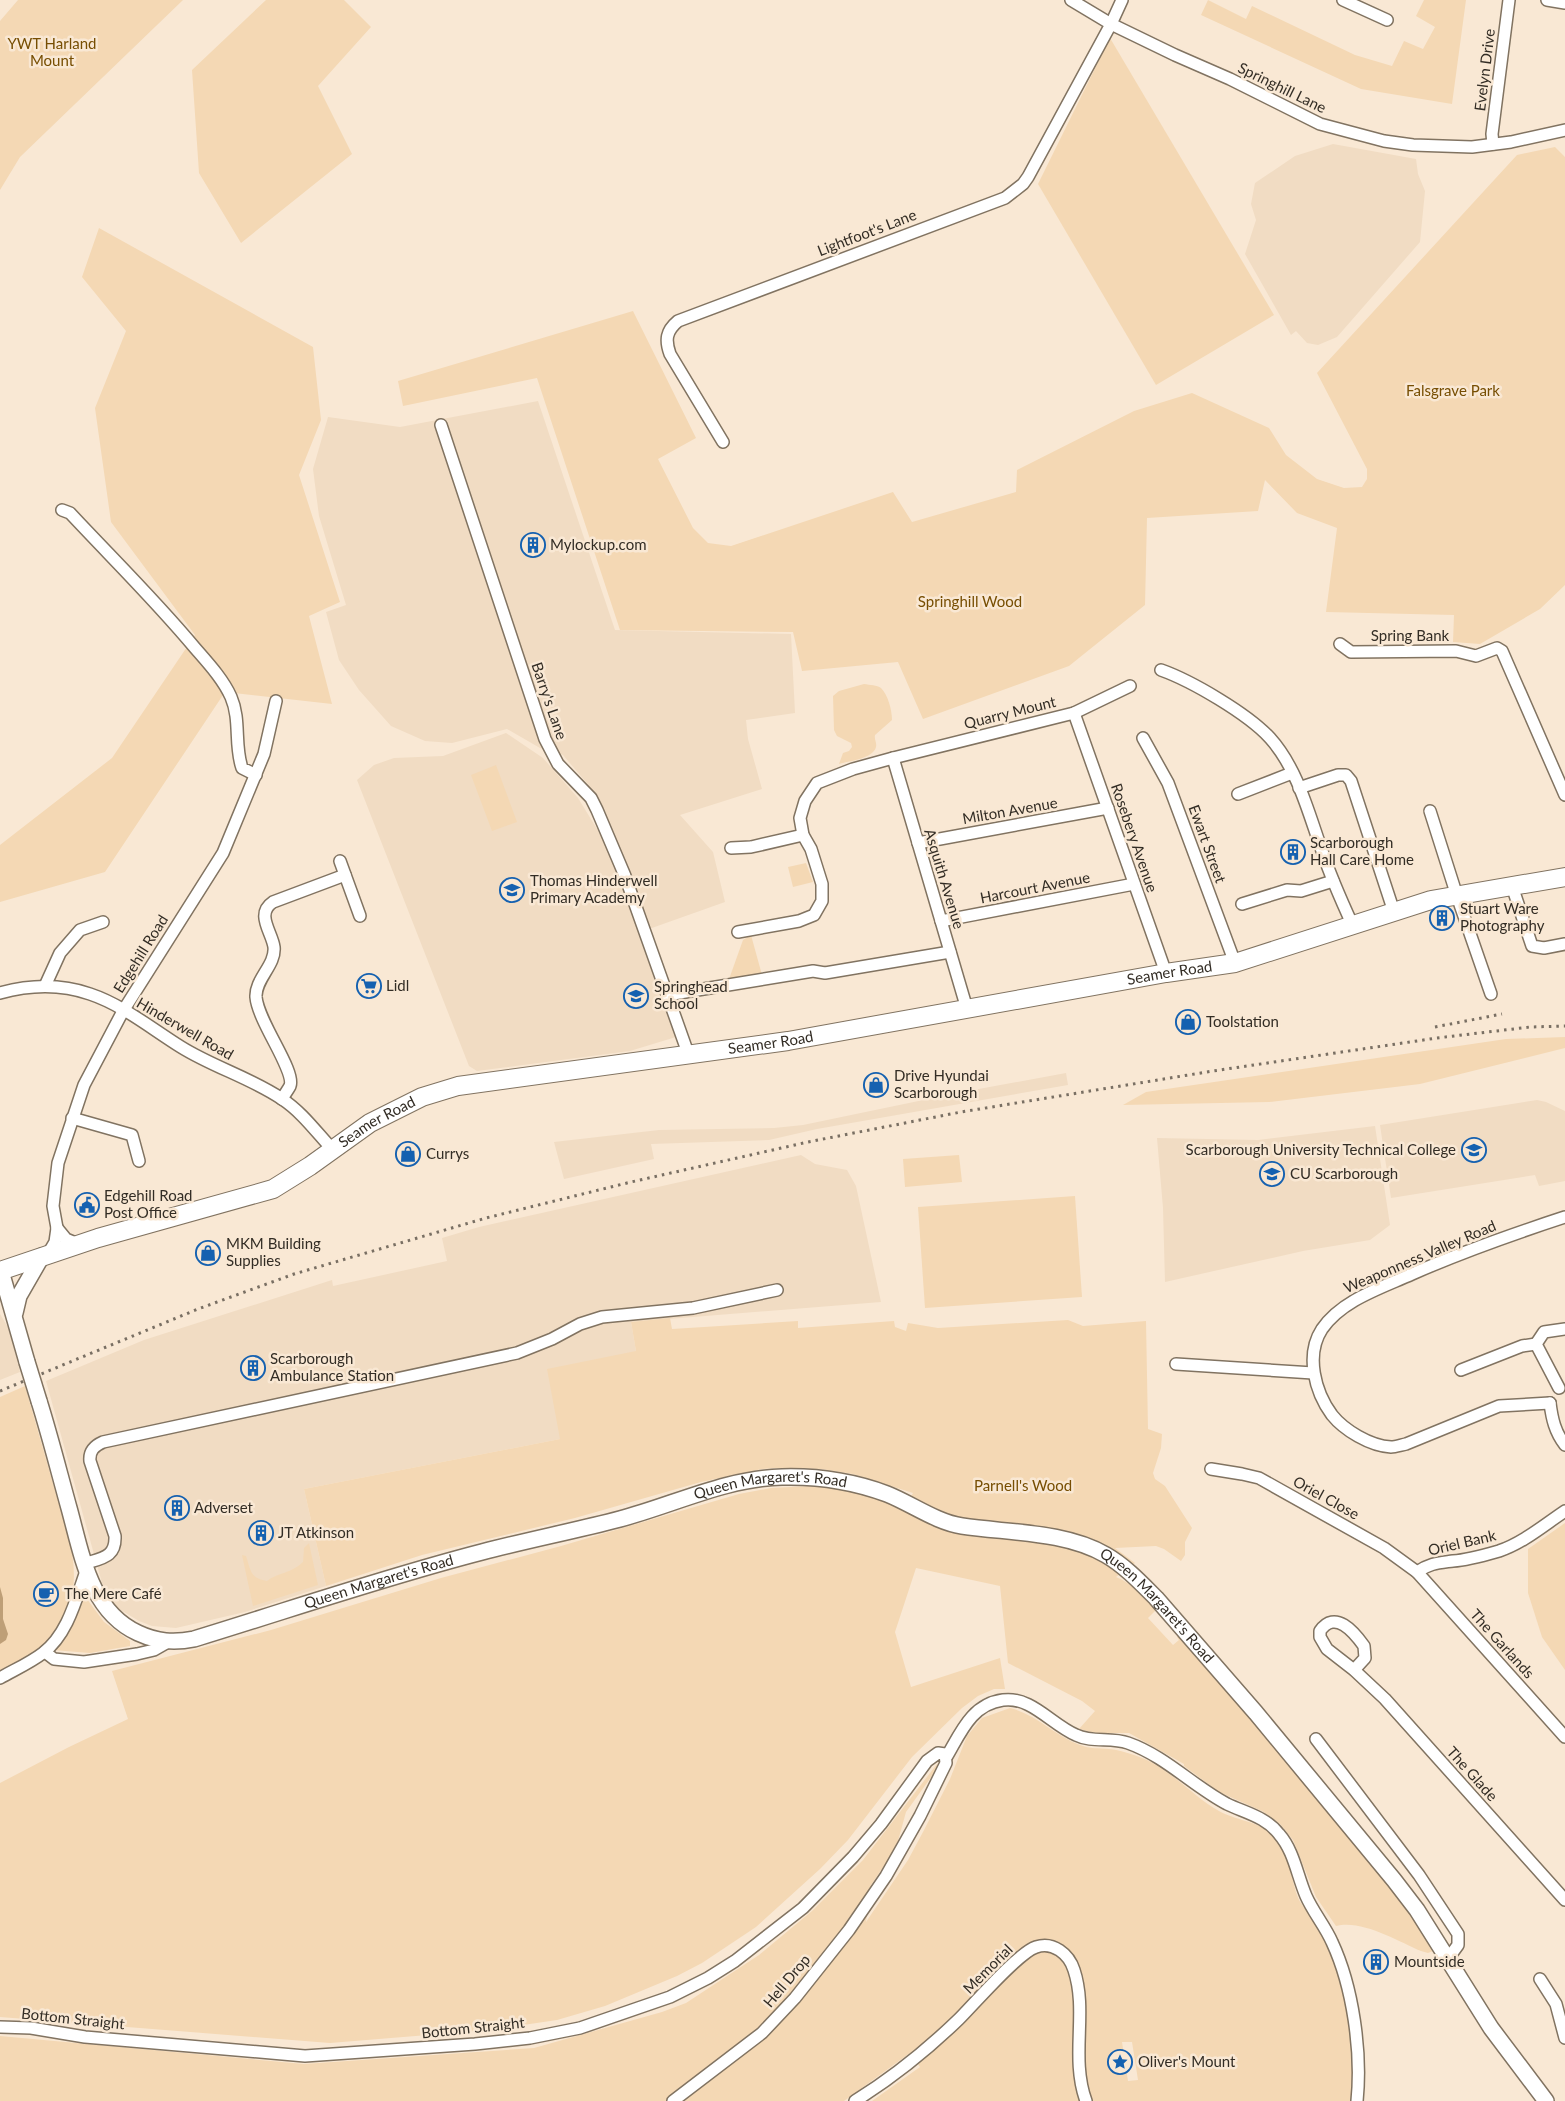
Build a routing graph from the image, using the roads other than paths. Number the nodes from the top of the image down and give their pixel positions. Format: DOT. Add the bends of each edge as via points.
graph roads {
  1 [pos="1071,0"];
  2 [pos="1122,0"];
  3 [pos="1343,0"];
  4 [pos="1510,0"];
  5 [pos="1546,0"];
  6 [pos="1565,2"];
  7 [pos="1387,20"];
  8 [pos="1111,24"];
  9 [pos="1565,130"];
  10 [pos="1493,144"];
  11 [pos="441,425"];
  12 [pos="723,442"];
  13 [pos="62,510"];
  14 [pos="1340,644"];
  15 [pos="1161,670"];
  16 [pos="1130,686"];
  17 [pos="276,701"];
  18 [pos="1074,713"];
  19 [pos="1143,738"];
  20 [pos="893,758"];
  21 [pos="1292,773"];
  22 [pos="256,775"];
  23 [pos="1299,788"];
  24 [pos="1238,794"];
  25 [pos="1565,796"];
  26 [pos="1108,808"];
  27 [pos="1430,811"];
  28 [pos="803,835"];
  29 [pos="918,842"];
  30 [pos="731,848"];
  31 [pos="340,861"];
  32 [pos="345,875"];
  33 [pos="1565,877"];
  34 [pos="1333,881"];
  35 [pos="1134,884"];
  36 [pos="1512,886"];
  37 [pos="1456,896"];
  38 [pos="1242,904"];
  39 [pos="1394,912"];
  40 [pos="360,916"];
  41 [pos="941,921"];
  42 [pos="103,922"];
  43 [pos="1353,926"];
  44 [pos="738,932"];
  45 [pos="1565,944"];
  46 [pos="950,952"];
  47 [pos="1235,963"];
  48 [pos="1166,973"];
  49 [pos="46,986"];
  50 [pos="0,993"];
  51 [pos="1491,994"];
  52 [pos="667,995"];
  53 [pos="968,1009"];
  54 [pos="123,1011"];
  55 [pos="689,1056"];
  56 [pos="282,1099"];
  57 [pos="72,1118"];
  58 [pos="333,1150"];
  59 [pos="139,1161"];
  60 [pos="1565,1217"];
  61 [pos="57,1228"];
  62 [pos="78,1244"];
  63 [pos="45,1255"];
  64 [pos="1,1271"];
  65 [pos="776,1290"];
  66 [pos="0,1307"];
  67 [pos="16,1324"];
  68 [pos="1565,1329"];
  69 [pos="1536,1344"];
  70 [pos="1176,1364"];
  71 [pos="1461,1370"];
  72 [pos="1314,1373"];
  73 [pos="1562,1387"];
  74 [pos="1550,1403"];
  75 [pos="1565,1445"];
  76 [pos="1211,1469"];
  77 [pos="1565,1511"];
  78 [pos="85,1568"];
  79 [pos="1417,1572"];
  80 [pos="168,1642"];
  81 [pos="45,1652"];
  82 [pos="1354,1670"];
  83 [pos="0,1678"];
  84 [pos="1565,1736"];
  85 [pos="1316,1739"];
  86 [pos="947,1756"];
  87 [pos="1565,1900"];
  88 [pos="1447,1960"];
  89 [pos="1540,1979"];
  90 [pos="0,2027"];
  91 [pos="1565,2038"];
  92 [pos="673,2101"];
  93 [pos="855,2101"];
  94 [pos="1086,2101"];
  95 [pos="1357,2101"];
  96 [pos="1546,2101"];
  1 -- 8 [label="street, Springhill Lane"];
  2 -- 8 [label="street"];
  3 -- 7 [label="street"];
  4 -- 10 [label="street, Evelyn Drive"];
  5 -- 6 [label="street"];
  8 -- 10 [label="street, Springhill Lane" via="1320,124 1403,144 1450,147"];
  8 -- 12 [label="street, Lightfoot's Lane" via="1028,177 1011,194 672,326 666,339 670,354"];
  9 -- 10 [label="street, Springhill Lane"];
  11 -- 52 [label="street, Barry's Lane" via="545,739 558,764 591,798 597,810 625,876"];
  13 -- 22 [label="street" via="70,513 167,616 220,678 237,713 242,768"];
  14 -- 25 [label="street, Spring Bank" via="1351,652 1456,651 1476,656 1497,648 1502,651"];
  15 -- 21 [label="street" via="1242,713 1270,738"];
  16 -- 18 [label="street, Quarry Mount"];
  17 -- 22 [label="street, Edgehill Road"];
  18 -- 20 [label="street, Quarry Mount"];
  18 -- 26 [label="street, Rosebery Avenue"];
  19 -- 47 [label="street, Ewart Street" via="1168,783"];
  20 -- 28 [label="street, Quarry Mount" via="817,784 805,801 800,818"];
  20 -- 29 [label="street, Asquith Avenue"];
  21 -- 23 [label="street"];
  21 -- 24 [label="street"];
  22 -- 54 [label="street, Edgehill Road" via="223,853"];
  23 -- 34 [label="street"];
  23 -- 39 [label="street" via="1346,774"];
  26 -- 29 [label="street, Milton Avenue"];
  26 -- 35 [label="street, Rosebery Avenue"];
  27 -- 37 [label="street"];
  28 -- 30 [label="street" via="751,847"];
  28 -- 44 [label="street" via="822,884 822,901 814,915 799,921"];
  29 -- 41 [label="street, Asquith Avenue"];
  31 -- 32 [label="street"];
  32 -- 40 [label="street"];
  32 -- 56 [label="street" via="272,902 265,909 274,953 256,993 267,1030 290,1074 290,1086"];
  33 -- 36 [label="highway, Seamer Road"];
  34 -- 38 [label="street" via="1301,891 1287,890"];
  34 -- 43 [label="street"];
  35 -- 41 [label="street, Harcourt Avenue"];
  35 -- 48 [label="street, Rosebery Avenue"];
  36 -- 37 [label="highway, Seamer Road"];
  36 -- 45 [label="street" via="1532,946 1544,948"];
  37 -- 39 [label="highway, Seamer Road"];
  37 -- 51 [label="street"];
  39 -- 43 [label="highway, Seamer Road"];
  41 -- 46 [label="street, Asquith Avenue"];
  42 -- 49 [label="street" via="80,930 60,953"];
  43 -- 47 [label="highway, Seamer Road"];
  46 -- 52 [label="street"];
  46 -- 53 [label="street, Asquith Avenue"];
  47 -- 48 [label="highway, Seamer Road"];
  48 -- 53 [label="highway, Seamer Road"];
  49 -- 50 [label="street, Hinderwell Road"];
  49 -- 54 [label="street, Hinderwell Road" via="90,994"];
  52 -- 55 [label="street, Barry's Lane"];
  53 -- 55 [label="highway, Seamer Road"];
  54 -- 56 [label="street, Hinderwell Road" via="183,1048"];
  54 -- 57 [label="street, Edgehill Road" via="84,1085"];
  55 -- 58 [label="highway, Seamer Road" via="458,1086 396,1109"];
  56 -- 58 [label="street, Hinderwell Road" via="297,1110"];
  57 -- 59 [label="street" via="132,1134"];
  57 -- 61 [label="street, Edgehill Road" via="58,1163 53,1206"];
  58 -- 62 [label="highway, Seamer Road" via="262,1193"];
  60 -- 72 [label="street, Weaponness Valley Road" via="1458,1254 1343,1307 1321,1331 1314,1352"];
  61 -- 62 [label="street" via="66,1239"];
  61 -- 63 [label="street, Edgehill Road" via="55,1242"];
  62 -- 63 [label="highway, Seamer Road"];
  63 -- 64 [label="highway, Seamer Road"];
  63 -- 67 [label="main road" via="19,1296"];
  64 -- 67 [label="main road, Queen Margaret's Road"];
  65 -- 78 [label="street" via="693,1308 602,1317 518,1353 103,1442 92,1450 90,1461 115,1536 115,1545 106,1557"];
  66 -- 67 [label="main road"];
  67 -- 78 [label="main road, Queen Margaret's Road, bridge"];
  68 -- 69 [label="street" via="1544,1332"];
  69 -- 71 [label="street" via="1522,1346"];
  69 -- 73 [label="street"];
  70 -- 72 [label="street"];
  72 -- 74 [label="street, Weaponness Valley Road" via="1322,1400 1343,1427 1359,1438 1390,1447 1406,1444 1499,1406"];
  73 -- 74 [label="street"];
  74 -- 75 [label="street" via="1552,1418"];
  76 -- 79 [label="street, Oriel Close" via="1260,1478 1384,1548"];
  77 -- 79 [label="street, Oriel Bank" via="1524,1540 1500,1551 1439,1561"];
  78 -- 80 [label="main road, Queen Margaret's Road" via="99,1599 113,1618 128,1629"];
  78 -- 81 [label="street" via="70,1616"];
  79 -- 84 [label="street, The Garlands"];
  80 -- 81 [label="street" via="154,1650 84,1662 54,1659"];
  80 -- 88 [label="main road, Queen Margaret's Road" via="194,1639 480,1552 624,1518 741,1483 783,1477 860,1485 950,1523 1048,1536 1080,1544 1106,1554 1129,1572 1156,1598 1364,1842 1417,1910"];
  81 -- 83 [label="street"];
  82 -- 82 [label="street, The Glade" via="1323,1644 1320,1631 1327,1624 1342,1622 1364,1646 1365,1658"];
  82 -- 87 [label="street, The Glade" via="1385,1699"];
  85 -- 88 [label="street" via="1419,1875 1458,1934 1458,1944"];
  86 -- 90 [label="street, Bottom Straight" via="942,1752 931,1757 854,1857 803,1908 729,1965 670,1997 571,2030 475,2044 305,2056"];
  86 -- 92 [label="street, Hell Drop" via="940,1776 886,1876 849,1930 795,1998 762,2033"];
  86 -- 95 [label="street, Hell Drop" via="973,1714 990,1703 1012,1699 1033,1708 1076,1736 1128,1743 1228,1804 1268,1822 1288,1848 1306,1897 1333,1942 1346,1980 1356,2046"];
  88 -- 96 [label="main road, Queen Margaret's Road" via="1491,2028"];
  89 -- 91 [label="street" via="1556,2004"];
  93 -- 94 [label="street, Memorial" via="916,2056 1026,1952 1049,1946 1068,1957 1074,1968 1078,2001 1078,2066"];
}
